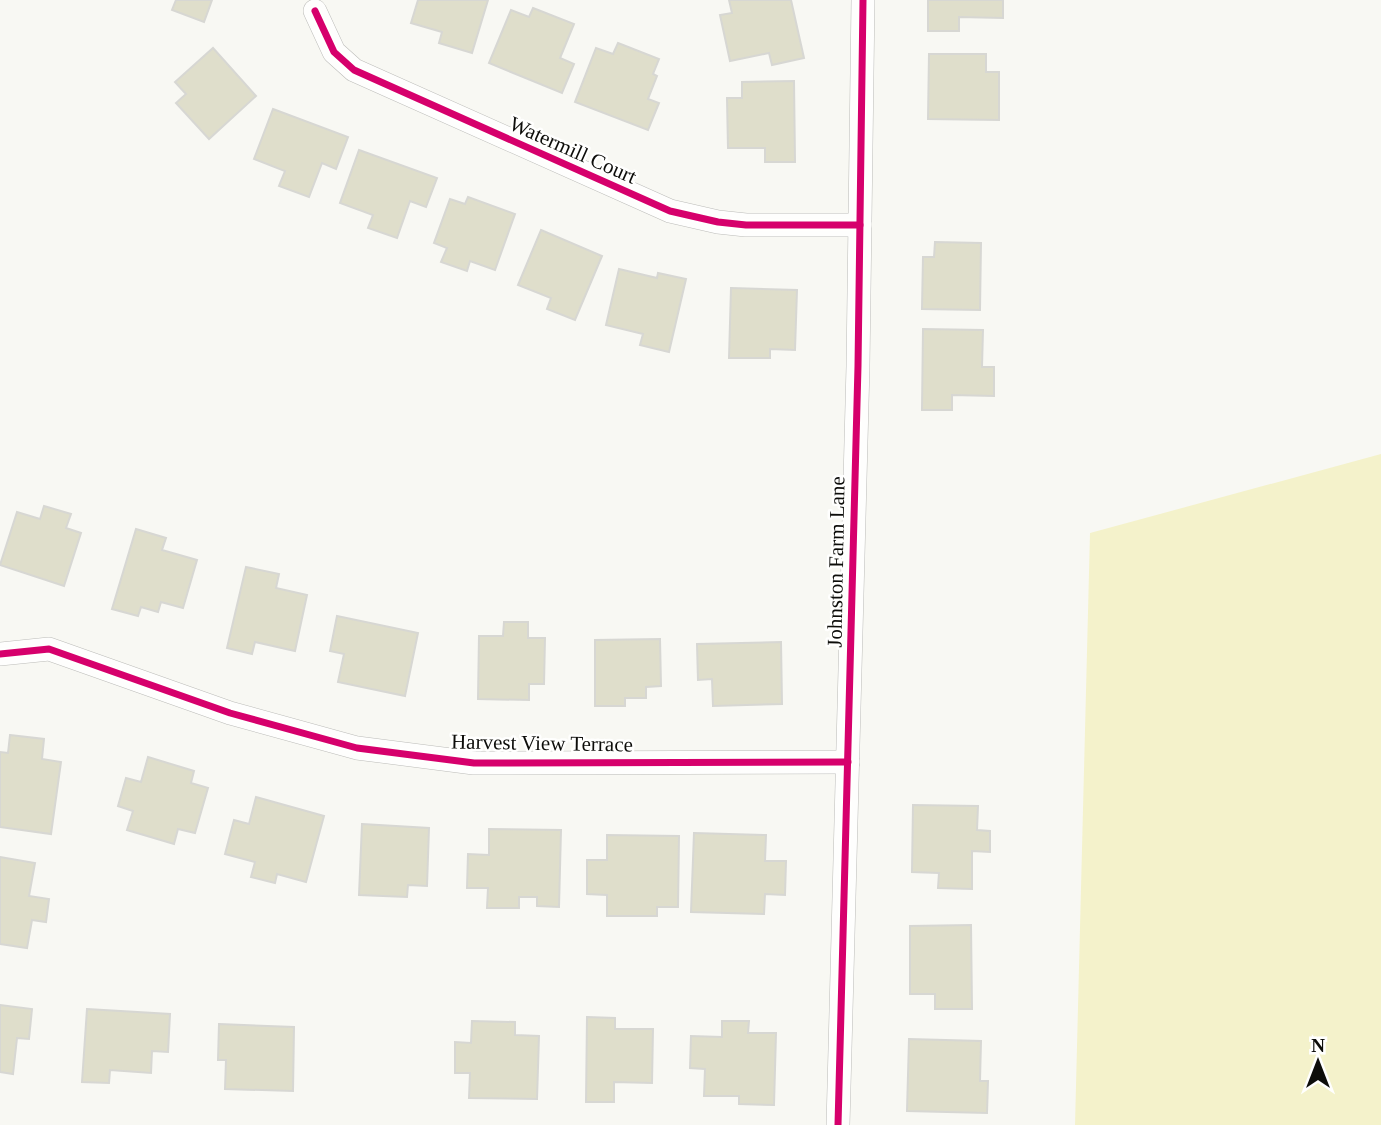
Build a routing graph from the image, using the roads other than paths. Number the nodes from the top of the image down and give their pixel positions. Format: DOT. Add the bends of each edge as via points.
graph roads {
  1 [pos="863,0"];
  2 [pos="316,11"];
  3 [pos="860,225"];
  4 [pos="0,654"];
  5 [pos="848,762"];
  6 [pos="838,1125"];
  1 -- 3 [label="street, Johnston Farm Lane"];
  2 -- 3 [label="street, Watermill Court" via="334,52 354,70 643,201 718,222"];
  3 -- 5 [label="street, Johnston Farm Lane"];
  4 -- 5 [label="street, Harvest View Terrace" via="49,649 230,713 357,748 474,763"];
  5 -- 6 [label="street, Johnston Farm Lane"];
}
